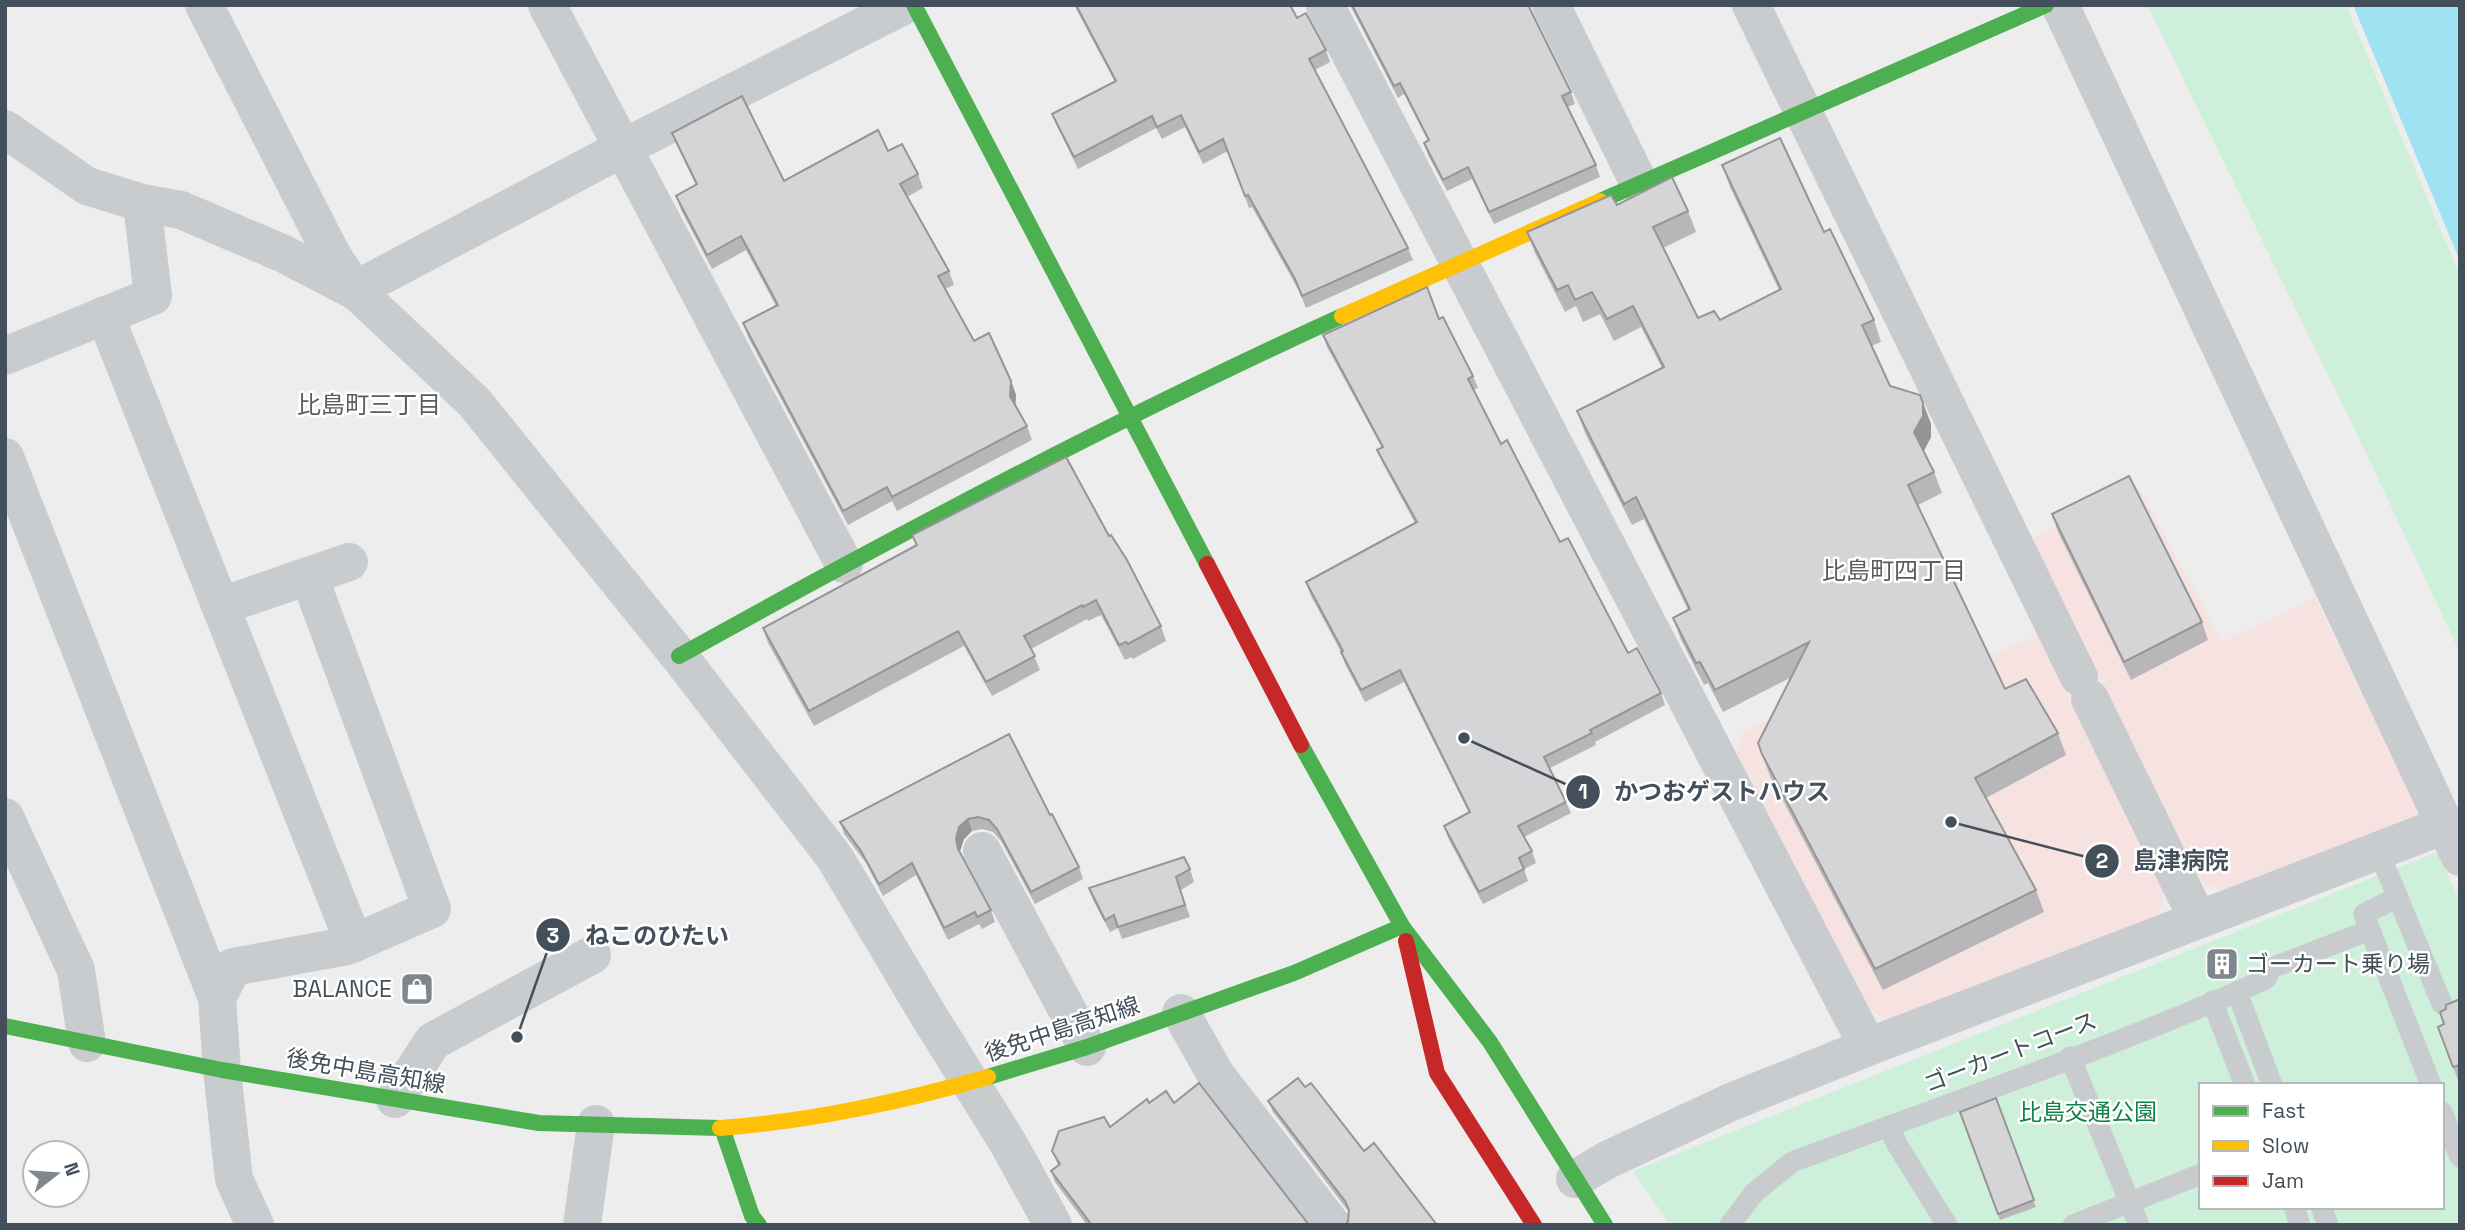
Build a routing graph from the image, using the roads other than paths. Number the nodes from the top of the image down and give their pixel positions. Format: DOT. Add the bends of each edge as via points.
graph roads {
  1 [pos="204,5"];
  2 [pos="547,5"];
  3 [pos="905,5"];
  4 [pos="914,5"];
  5 [pos="1325,5"];
  6 [pos="1551,5"];
  7 [pos="1751,5"];
  8 [pos="2046,5"];
  9 [pos="2060,5"];
  10 [pos="1805,114"];
  11 [pos="5,129"];
  12 [pos="623,148"];
  13 [pos="1640,185"];
  14 [pos="142,203"];
  15 [pos="1460,263"];
  16 [pos="355,290"];
  17 [pos="105,315"];
  18 [pos="5,356"];
  19 [pos="1129,416"];
  20 [pos="5,457"];
  21 [pos="349,562"];
  22 [pos="844,564"];
  23 [pos="309,576"];
  24 [pos="221,606"];
  25 [pos="679,656"];
  26 [pos="5,817"];
  27 [pos="2452,841"];
  28 [pos="2378,850"];
  29 [pos="982,851"];
  30 [pos="2398,897"];
  31 [pos="2197,920"];
  32 [pos="1402,926"];
  33 [pos="2370,930"];
  34 [pos="354,943"];
  35 [pos="593,955"];
  36 [pos="2237,992"];
  37 [pos="218,998"];
  38 [pos="2212,1001"];
  39 [pos="2442,1004"];
  40 [pos="1181,1013"];
  41 [pos="5,1026"];
  42 [pos="87,1043"];
  43 [pos="1087,1047"];
  44 [pos="1868,1047"];
  45 [pos="2070,1057"];
  46 [pos="222,1070"];
  47 [pos="969,1082"];
  48 [pos="2244,1083"];
  49 [pos="2271,1083"];
  50 [pos="2430,1083"];
  51 [pos="396,1099"];
  52 [pos="2444,1117"];
  53 [pos="596,1124"];
  54 [pos="1888,1126"];
  55 [pos="722,1128"];
  56 [pos="2460,1157"];
  57 [pos="2199,1175"];
  58 [pos="1575,1179"];
  59 [pos="2130,1202"];
  60 [pos="255,1225"];
  61 [pos="582,1225"];
  62 [pos="760,1225"];
  63 [pos="1053,1225"];
  64 [pos="1332,1225"];
  65 [pos="1534,1225"];
  66 [pos="1605,1225"];
  67 [pos="1730,1225"];
  68 [pos="1947,1225"];
  69 [pos="2073,1225"];
  70 [pos="2139,1225"];
  1 -- 16 [label="street" via="332,255"];
  2 -- 12 [label="street"];
  3 -- 12 [label="street"];
  4 -- 19 [label="street"];
  5 -- 15 [label="street"];
  6 -- 13 [label="street"];
  7 -- 10 [label="street"];
  8 -- 10 [label="street"];
  9 -- 27 [label="street"];
  10 -- 13 [label="street"];
  10 -- 31 [label="street"];
  11 -- 14 [label="street" via="88,186"];
  12 -- 16 [label="street"];
  12 -- 22 [label="street"];
  13 -- 15 [label="street"];
  14 -- 16 [label="street" via="181,210"];
  14 -- 17 [label="street" via="153,296"];
  15 -- 19 [label="street"];
  15 -- 44 [label="street"];
  16 -- 25 [label="street" via="474,402"];
  17 -- 18 [label="street"];
  17 -- 24 [label="street"];
  19 -- 22 [label="street"];
  19 -- 32 [label="street" via="1332,803"];
  20 -- 37 [label="street"];
  21 -- 23 [label="street"];
  22 -- 25 [label="street"];
  23 -- 24 [label="street"];
  23 -- 34 [label="street" via="432,909"];
  24 -- 34 [label="street"];
  25 -- 47 [label="street" via="835,858"];
  26 -- 42 [label="street" via="76,970"];
  27 -- 28 [label="street"];
  28 -- 30 [label="lane"];
  28 -- 31 [label="street"];
  29 -- 43 [label="street"];
  30 -- 33 [label="lane" via="2364,914"];
  30 -- 39 [label="lane"];
  31 -- 44 [label="street"];
  32 -- 40 [label="street, 後免中島高知線" via="1294,973"];
  32 -- 58 [label="street" via="1490,1042"];
  32 -- 65 [label="street" via="1437,1073"];
  33 -- 36 [label="lane, ゴーカートコース" via="2271,968 2266,979"];
  33 -- 50 [label="lane"];
  34 -- 37 [label="street" via="233,967"];
  35 -- 51 [label="street" via="433,1041"];
  36 -- 38 [label="lane, ゴーカートコース"];
  36 -- 49 [label="lane"];
  37 -- 46 [label="street"];
  38 -- 45 [label="lane, ゴーカートコース"];
  38 -- 48 [label="lane"];
  40 -- 43 [label="street, 後免中島高知線"];
  40 -- 64 [label="street" via="1216,1075"];
  41 -- 42 [label="street, 後免中島高知線"];
  42 -- 46 [label="street, 後免中島高知線"];
  43 -- 47 [label="street, 後免中島高知線"];
  44 -- 58 [label="street" via="1731,1102"];
  45 -- 54 [label="lane, ゴーカートコース"];
  45 -- 59 [label="lane"];
  46 -- 51 [label="street, 後免中島高知線"];
  46 -- 60 [label="street" via="234,1179"];
  47 -- 55 [label="street, 後免中島高知線" via="829,1112"];
  47 -- 63 [label="street"];
  51 -- 53 [label="street, 後免中島高知線" via="539,1123"];
  52 -- 56 [label="lane"];
  53 -- 55 [label="street, 後免中島高知線"];
  53 -- 61 [label="street"];
  54 -- 67 [label="lane, ゴーカートコース" via="1792,1162 1754,1193"];
  54 -- 68 [label="lane"];
  55 -- 62 [label="street" via="752,1216"];
  57 -- 59 [label="lane"];
  58 -- 66 [label="street"];
  59 -- 69 [label="lane"];
  59 -- 70 [label="lane"];
}
